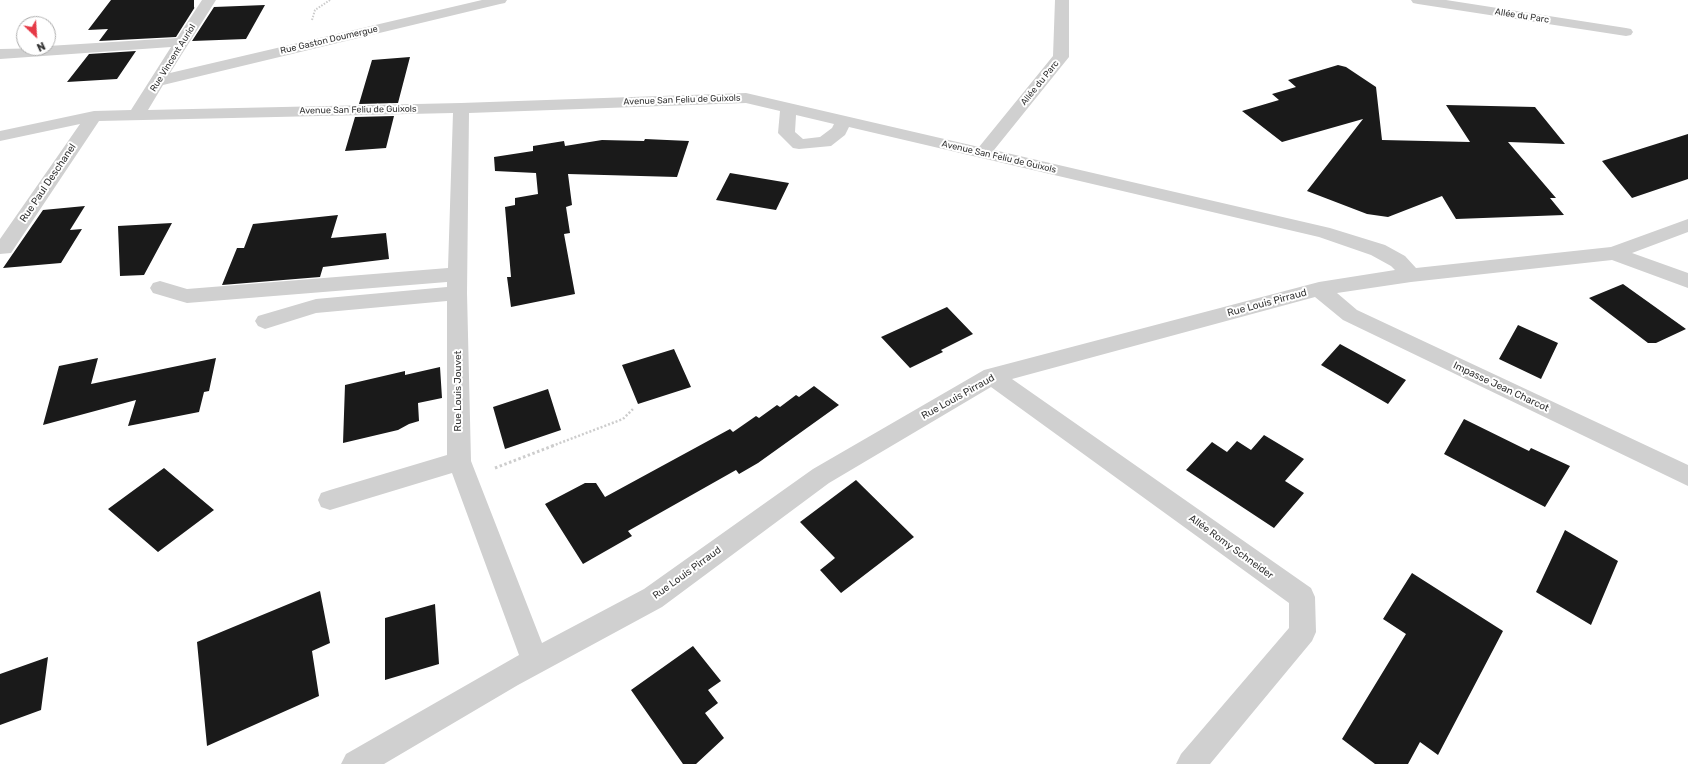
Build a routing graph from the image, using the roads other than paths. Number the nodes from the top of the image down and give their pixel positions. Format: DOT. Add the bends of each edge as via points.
graph roads {
  1 [pos="209,0"];
  2 [pos="500,0"];
  3 [pos="1062,0"];
  4 [pos="1418,0"];
  5 [pos="1626,32"];
  6 [pos="182,42"];
  7 [pos="0,54"];
  8 [pos="158,81"];
  9 [pos="461,108"];
  10 [pos="788,108"];
  11 [pos="136,115"];
  12 [pos="94,116"];
  13 [pos="844,121"];
  14 [pos="0,136"];
  15 [pos="983,153"];
  16 [pos="1688,225"];
  17 [pos="0,248"];
  18 [pos="1613,253"];
  19 [pos="1411,275"];
  20 [pos="1688,281"];
  21 [pos="458,284"];
  22 [pos="160,288"];
  23 [pos="1319,290"];
  24 [pos="265,321"];
  25 [pos="992,376"];
  26 [pos="462,470"];
  27 [pos="1688,476"];
  28 [pos="330,500"];
  29 [pos="535,661"];
  30 [pos="373,760"];
  31 [pos="1191,764"];
  1 -- 6 [label="street, Rue Vincent Auriol"];
  2 -- 8 [label="street, Rue Gaston Doumergue"];
  3 -- 15 [label="street, Allée du Parc" via="1061,57"];
  4 -- 5 [label="street, Allée du Parc"];
  6 -- 7 [label="street"];
  6 -- 8 [label="street, Rue Vincent Auriol"];
  8 -- 11 [label="street, Rue Vincent Auriol"];
  9 -- 10 [label="street, Avenue San Feliu de Guixols" via="746,98"];
  9 -- 11 [label="street, Avenue San Feliu de Guixols"];
  9 -- 21 [label="street, Rue Louis Jouvet"];
  10 -- 13 [label="street, Avenue San Feliu de Guixols"];
  10 -- 13 [label="street" via="786,133 798,144 825,142 839,131"];
  11 -- 12 [label="street, Avenue San Feliu de Guixols"];
  12 -- 14 [label="street, Avenue San Feliu de Guixols"];
  12 -- 17 [label="street, Rue Paul Deschanel" via="4,248"];
  13 -- 15 [label="street, Avenue San Feliu de Guixols"];
  15 -- 19 [label="street, Avenue San Feliu de Guixols" via="1323,232 1378,250 1398,261"];
  16 -- 18 [label="street, Rue Louis Pirraud"];
  18 -- 19 [label="street, Rue Louis Pirraud"];
  18 -- 20 [label="street"];
  19 -- 23 [label="street, Rue Louis Pirraud"];
  21 -- 22 [label="street" via="187,296"];
  21 -- 24 [label="street" via="316,306"];
  21 -- 26 [label="street, Rue Louis Jouvet"];
  23 -- 25 [label="street, Rue Louis Pirraud"];
  23 -- 27 [label="street, Impasse Jean Charcot" via="1350,315"];
  25 -- 29 [label="street, Rue Louis Pirraud" via="821,476 653,598"];
  25 -- 31 [label="street, Allée Romy Schneider" via="1302,597 1302,632"];
  26 -- 28 [label="street"];
  26 -- 29 [label="street, Rue Louis Jouvet"];
  29 -- 30 [label="street, Rue Louis Pirraud"];
}
